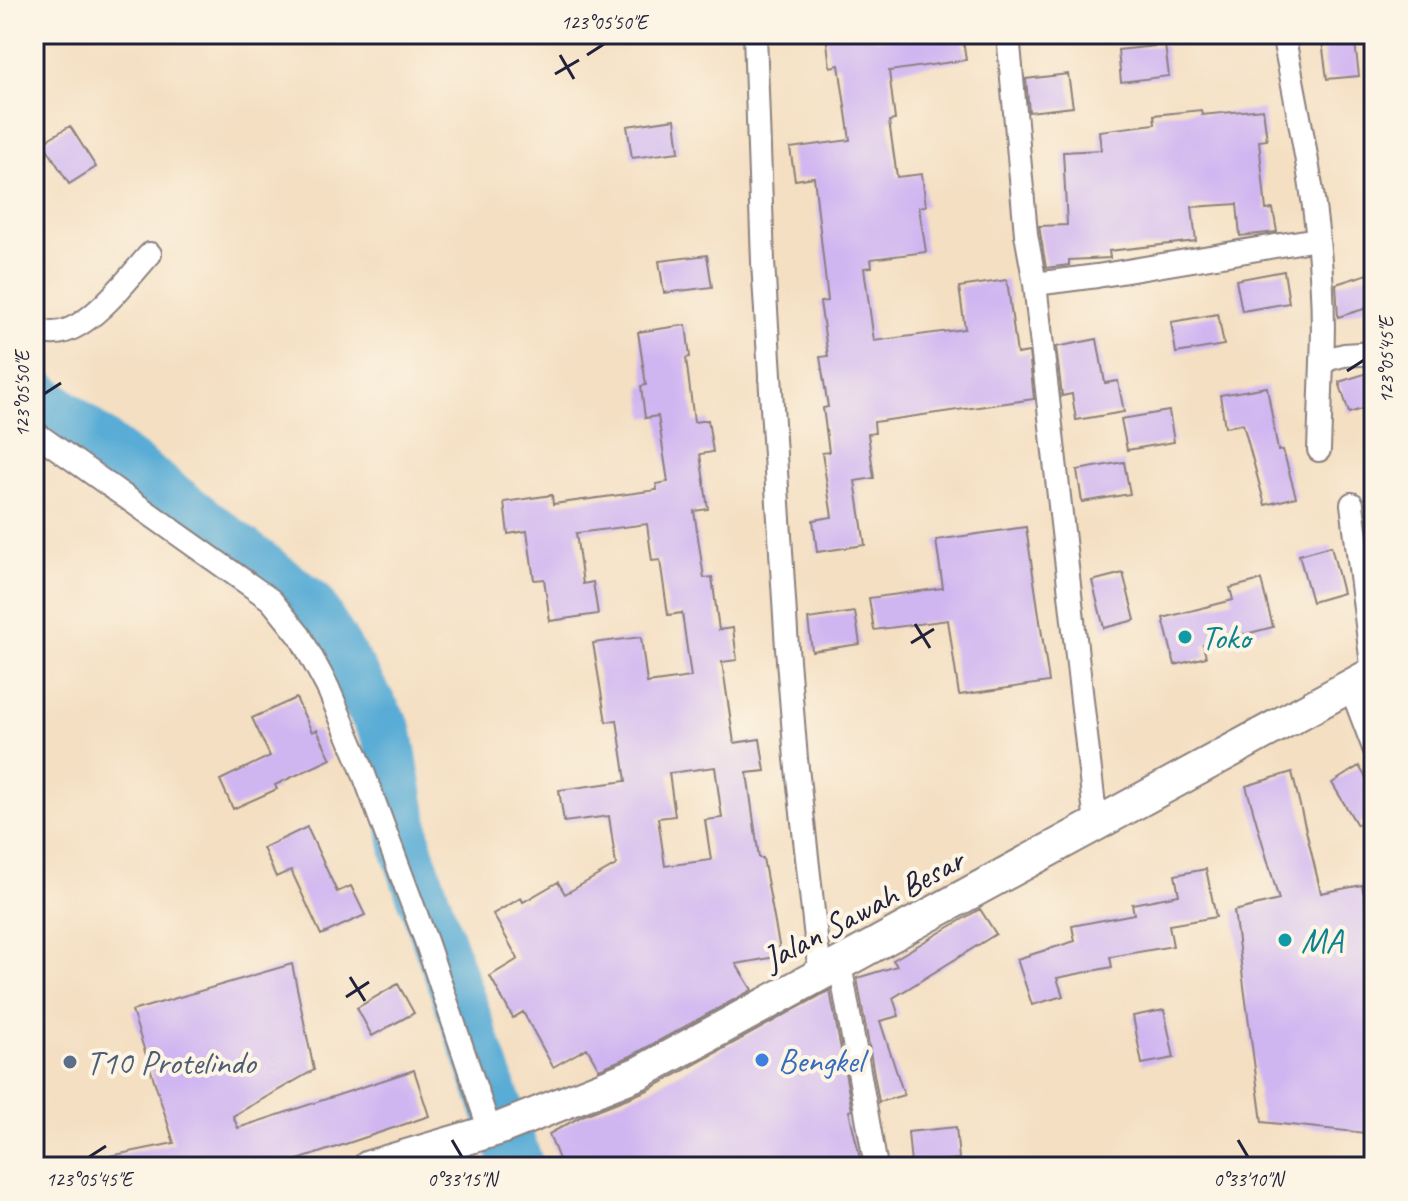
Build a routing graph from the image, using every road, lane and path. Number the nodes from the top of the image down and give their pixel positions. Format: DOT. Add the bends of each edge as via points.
graph roads {
  1 [pos="755,34"];
  2 [pos="1008,34"];
  3 [pos="1283,34"];
  4 [pos="1317,239"];
  5 [pos="150,254"];
  6 [pos="1035,284"];
  7 [pos="34,327"];
  8 [pos="1374,353"];
  9 [pos="1322,361"];
  10 [pos="34,432"];
  11 [pos="1319,450"];
  12 [pos="1352,504"];
  13 [pos="1366,677"];
  14 [pos="1374,748"];
  15 [pos="1096,824"];
  16 [pos="830,969"];
  17 [pos="494,1130"];
  18 [pos="369,1167"];
  19 [pos="876,1167"];
  1 -- 16 [label="street" via="787,648 796,759"];
  2 -- 6 [label="street"];
  3 -- 4 [label="street"];
  4 -- 6 [label="street"];
  4 -- 9 [label="street"];
  5 -- 7 [label="street" via="80,326 61,334"];
  6 -- 15 [label="street"];
  8 -- 9 [label="street"];
  9 -- 11 [label="street"];
  10 -- 17 [label="street" via="271,600 300,636 359,761"];
  12 -- 13 [label="street"];
  13 -- 14 [label="street"];
  13 -- 15 [label="main road, Jalan Sawah Besar"];
  15 -- 16 [label="main road, Jalan Sawah Besar"];
  16 -- 17 [label="main road, Jalan Sawah Besar" via="639,1073"];
  16 -- 19 [label="street"];
  17 -- 18 [label="main road, Jalan Sawah Besar"];
}
